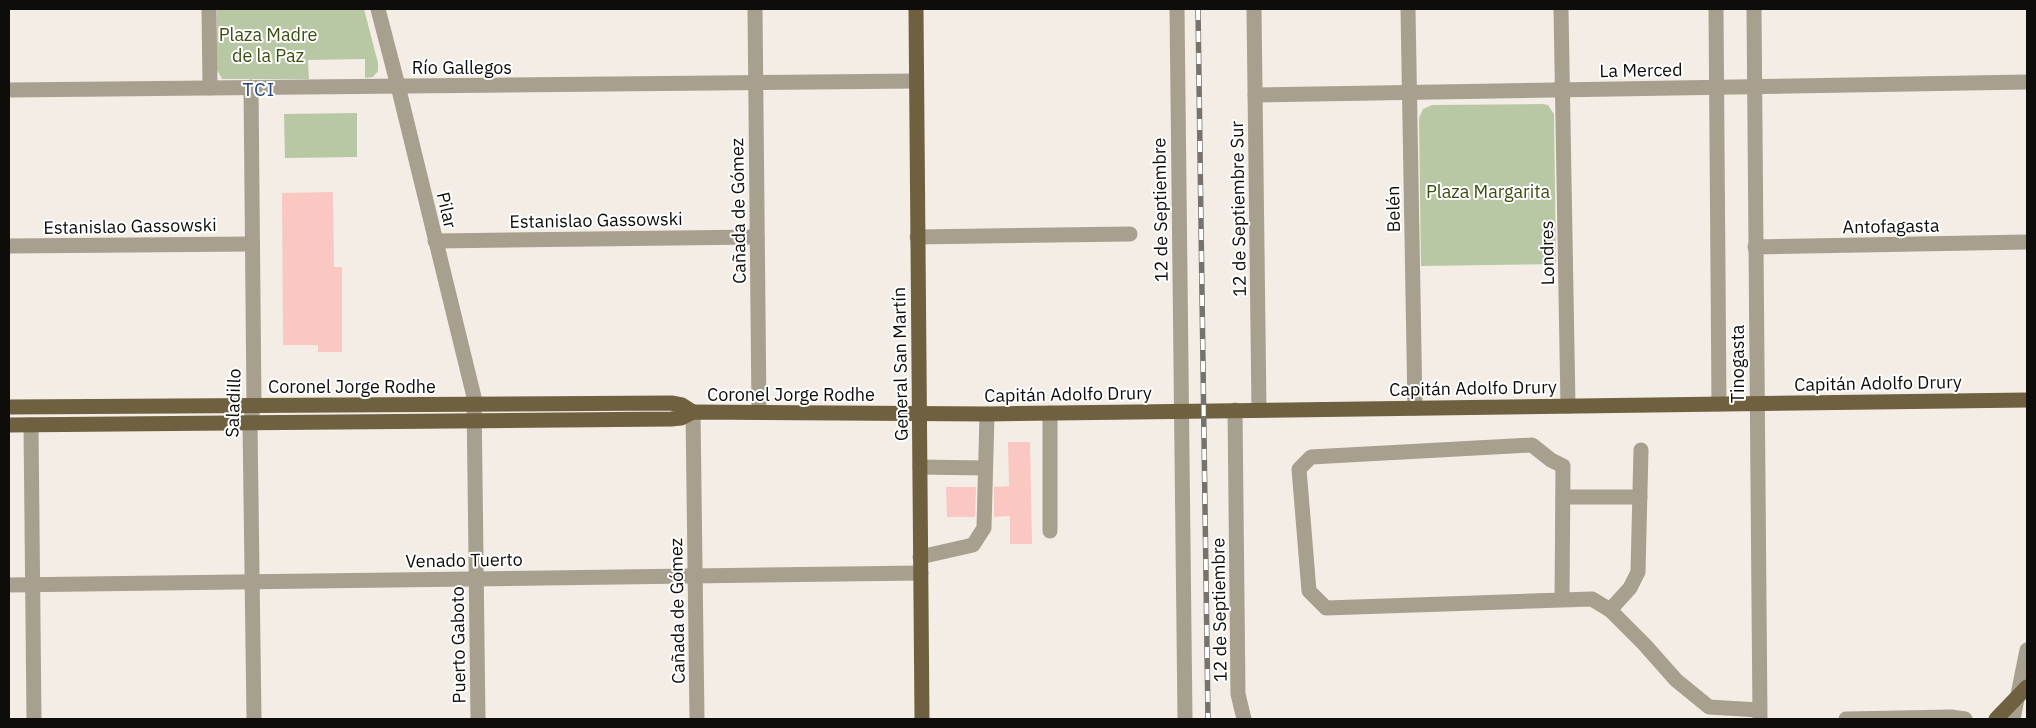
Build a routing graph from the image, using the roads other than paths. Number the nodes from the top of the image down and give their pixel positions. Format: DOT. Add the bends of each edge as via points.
graph roads {
  1 [pos="209,9"];
  2 [pos="378,9"];
  3 [pos="755,9"];
  4 [pos="916,9"];
  5 [pos="1176,9"];
  6 [pos="1254,9"];
  7 [pos="1408,9"];
  8 [pos="1561,9"];
  9 [pos="1716,9"];
  10 [pos="1754,9"];
  11 [pos="916,81"];
  12 [pos="2027,82"];
  13 [pos="756,83"];
  14 [pos="398,86"];
  15 [pos="1754,86"];
  16 [pos="1716,87"];
  17 [pos="210,88"];
  18 [pos="251,88"];
  19 [pos="9,90"];
  20 [pos="1563,90"];
  21 [pos="1409,92"];
  22 [pos="1255,94"];
  23 [pos="1130,234"];
  24 [pos="757,237"];
  25 [pos="918,237"];
  26 [pos="435,241"];
  27 [pos="2027,242"];
  28 [pos="252,244"];
  29 [pos="9,246"];
  30 [pos="1756,247"];
  31 [pos="2027,400"];
  32 [pos="1756,403"];
  33 [pos="475,404"];
  34 [pos="1719,404"];
  35 [pos="254,406"];
  36 [pos="1568,406"];
  37 [pos="9,407"];
  38 [pos="1416,408"];
  39 [pos="1235,410"];
  40 [pos="1259,410"];
  41 [pos="1181,411"];
  42 [pos="693,412"];
  43 [pos="759,412"];
  44 [pos="1050,413"];
  45 [pos="919,414"];
  46 [pos="987,414"];
  47 [pos="475,421"];
  48 [pos="250,423"];
  49 [pos="9,425"];
  50 [pos="30,425"];
  51 [pos="1641,450"];
  52 [pos="920,467"];
  53 [pos="984,468"];
  54 [pos="1640,496"];
  55 [pos="1563,497"];
  56 [pos="1050,531"];
  57 [pos="920,557"];
  58 [pos="921,573"];
  59 [pos="695,576"];
  60 [pos="476,579"];
  61 [pos="252,582"];
  62 [pos="9,585"];
  63 [pos="32,585"];
  64 [pos="1562,600"];
  65 [pos="1610,610"];
  66 [pos="2027,650"];
  67 [pos="2023,692"];
  68 [pos="1760,715"];
  69 [pos="34,719"];
  70 [pos="254,719"];
  71 [pos="478,719"];
  72 [pos="697,719"];
  73 [pos="922,719"];
  74 [pos="1185,719"];
  75 [pos="1244,719"];
  76 [pos="1846,719"];
  77 [pos="1965,719"];
  78 [pos="1996,719"];
  79 [pos="2013,719"];
  1 -- 17 [label="street"];
  2 -- 14 [label="street, Pilar"];
  3 -- 13 [label="street, Cañada de Gómez"];
  4 -- 11 [label="main road, General San Martín"];
  5 -- 41 [label="street, 12 de Septiembre"];
  6 -- 22 [label="street, 12 de Septiembre Sur"];
  7 -- 21 [label="street, Belén"];
  8 -- 20 [label="street, Londres"];
  9 -- 16 [label="street, Tinogasta"];
  10 -- 15 [label="street, Tinogasta"];
  11 -- 13 [label="street, Río Gallegos"];
  11 -- 25 [label="main road, General San Martín"];
  12 -- 15 [label="street, La Merced"];
  13 -- 14 [label="street, Río Gallegos"];
  13 -- 24 [label="street, Cañada de Gómez"];
  14 -- 18 [label="street, Río Gallegos"];
  14 -- 26 [label="street, Pilar"];
  15 -- 16 [label="street, La Merced"];
  15 -- 30 [label="street, Tinogasta"];
  16 -- 20 [label="street, La Merced"];
  16 -- 34 [label="street, Tinogasta"];
  17 -- 18 [label="street, Río Gallegos"];
  17 -- 19 [label="street, Río Gallegos"];
  18 -- 28 [label="street, Saladillo"];
  20 -- 21 [label="street, La Merced"];
  20 -- 36 [label="street, Londres"];
  21 -- 22 [label="street, La Merced"];
  21 -- 38 [label="street, Belén"];
  22 -- 40 [label="street, 12 de Septiembre Sur"];
  23 -- 25 [label="street"];
  24 -- 26 [label="street, Estanislao Gassowski"];
  24 -- 43 [label="street, Cañada de Gómez"];
  25 -- 45 [label="main road, General San Martín"];
  26 -- 33 [label="street, Pilar"];
  27 -- 30 [label="street, Antofagasta"];
  28 -- 29 [label="street, Estanislao Gassowski"];
  28 -- 35 [label="street, Saladillo"];
  30 -- 32 [label="street, Tinogasta"];
  31 -- 32 [label="main road, Capitán Adolfo Drury"];
  32 -- 34 [label="main road, Capitán Adolfo Drury"];
  32 -- 68 [label="street, Tinogasta"];
  33 -- 35 [label="main road, Coronel Jorge Rodhe"];
  33 -- 42 [label="main road, Coronel Jorge Rodhe" via="671,403"];
  33 -- 47 [label="street, Pilar"];
  34 -- 36 [label="main road, Capitán Adolfo Drury"];
  35 -- 37 [label="main road, Coronel Jorge Rodhe"];
  35 -- 48 [label="street, Saladillo"];
  36 -- 38 [label="main road, Capitán Adolfo Drury"];
  38 -- 40 [label="main road, Capitán Adolfo Drury"];
  39 -- 40 [label="main road, Capitán Adolfo Drury"];
  39 -- 41 [label="main road, Capitán Adolfo Drury"];
  39 -- 75 [label="street, 12 de Septiembre" via="1238,694"];
  41 -- 44 [label="main road, Capitán Adolfo Drury"];
  41 -- 74 [label="street, 12 de Septiembre"];
  42 -- 43 [label="main road, Coronel Jorge Rodhe"];
  42 -- 47 [label="main road, Coronel Jorge Rodhe" via="671,419"];
  42 -- 59 [label="street, Cañada de Gómez"];
  43 -- 45 [label="main road, Coronel Jorge Rodhe"];
  44 -- 46 [label="main road, Capitán Adolfo Drury"];
  44 -- 56 [label="street"];
  45 -- 46 [label="main road, Capitán Adolfo Drury"];
  45 -- 52 [label="main road, General San Martín"];
  46 -- 53 [label="street"];
  47 -- 48 [label="main road, Coronel Jorge Rodhe"];
  47 -- 60 [label="street, Puerto Gaboto"];
  48 -- 50 [label="main road, Coronel Jorge Rodhe"];
  48 -- 61 [label="street, Saladillo"];
  49 -- 50 [label="main road, Coronel Jorge Rodhe"];
  50 -- 63 [label="street"];
  51 -- 54 [label="street"];
  52 -- 53 [label="street"];
  52 -- 57 [label="main road, General San Martín"];
  53 -- 57 [label="street" via="984,528 973,545"];
  54 -- 55 [label="street"];
  54 -- 65 [label="street" via="1638,572 1630,588"];
  55 -- 64 [label="street"];
  55 -- 64 [label="street" via="1563,466 1532,445 1310,457 1299,469 1309,591 1326,608"];
  57 -- 58 [label="main road, General San Martín"];
  58 -- 59 [label="street, Venado Tuerto"];
  58 -- 73 [label="main road, General San Martín"];
  59 -- 60 [label="street, Venado Tuerto"];
  59 -- 72 [label="street, Cañada de Gómez"];
  60 -- 61 [label="street, Venado Tuerto"];
  60 -- 71 [label="street, Puerto Gaboto"];
  61 -- 63 [label="street, Venado Tuerto"];
  61 -- 70 [label="street, Saladillo"];
  62 -- 63 [label="street, Venado Tuerto"];
  63 -- 69 [label="street"];
  64 -- 65 [label="street" via="1592,599"];
  65 -- 68 [label="street" via="1676,680 1709,707"];
  66 -- 67 [label="street"];
  67 -- 78 [label="main road"];
  67 -- 79 [label="street"];
  76 -- 77 [label="street"];
}
